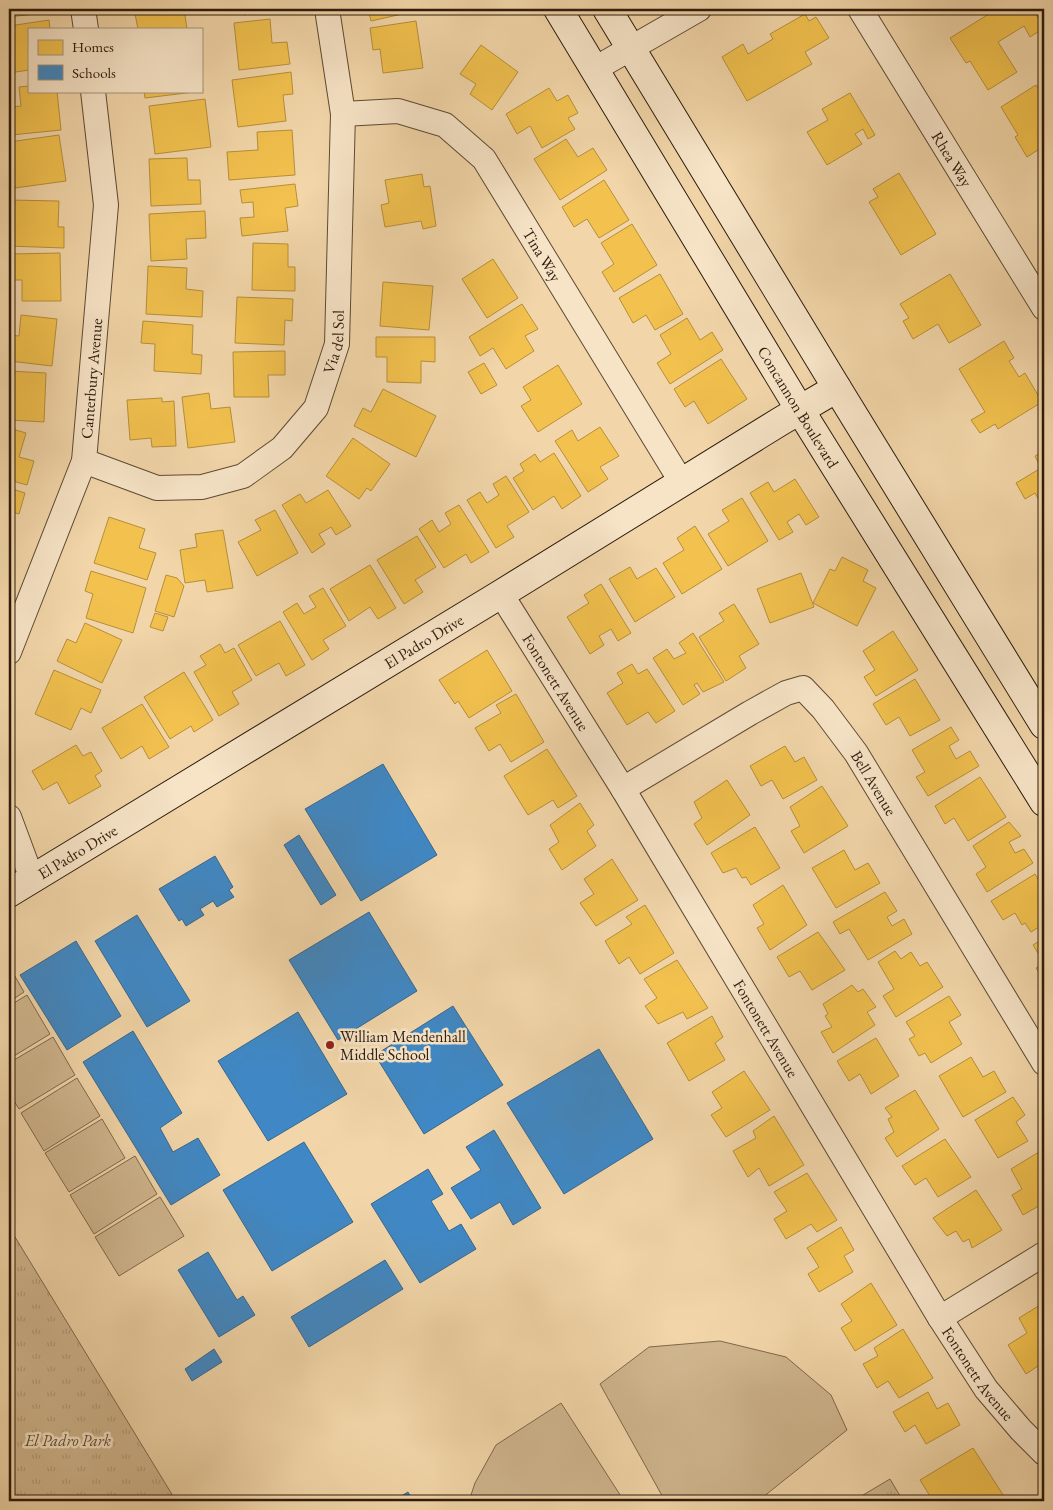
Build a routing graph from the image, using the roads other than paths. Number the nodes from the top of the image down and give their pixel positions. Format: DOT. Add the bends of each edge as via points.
graph roads {
  1 [pos="83,9"];
  2 [pos="327,9"];
  3 [pos="558,9"];
  4 [pos="607,9"];
  5 [pos="700,9"];
  6 [pos="860,9"];
  7 [pos="86,28"];
  8 [pos="630,48"];
  9 [pos="593,70"];
  10 [pos="93,92"];
  11 [pos="343,114"];
  12 [pos="1044,308"];
  13 [pos="837,388"];
  14 [pos="800,410"];
  15 [pos="84,461"];
  16 [pos="682,483"];
  17 [pos="501,594"];
  18 [pos="9,652"];
  19 [pos="1044,725"];
  20 [pos="623,790"];
  21 [pos="1044,802"];
  22 [pos="9,817"];
  23 [pos="32,879"];
  24 [pos="9,893"];
  25 [pos="1044,1062"];
  26 [pos="1044,1254"];
  27 [pos="940,1318"];
  28 [pos="1044,1453"];
  1 -- 7 [label="street"];
  2 -- 11 [label="street, Via del Sol"];
  3 -- 9 [label="main road, Concannon Boulevard"];
  4 -- 8 [label="main road"];
  5 -- 8 [label="street"];
  6 -- 12 [label="street, Rhea Way"];
  8 -- 9 [label="street"];
  8 -- 13 [label="main road"];
  9 -- 14 [label="main road, Concannon Boulevard"];
  10 -- 15 [label="street, Canterbury Avenue" via="106,204"];
  11 -- 15 [label="street, Via del Sol" via="337,344 316,408 282,448 243,476 202,488 157,488"];
  11 -- 16 [label="street, Tina Way" via="398,111 445,125 484,159"];
  13 -- 14 [label="main road, El Padro Drive"];
  13 -- 19 [label="main road"];
  14 -- 16 [label="main road, El Padro Drive"];
  14 -- 21 [label="main road, Concannon Boulevard"];
  15 -- 18 [label="street, Canterbury Avenue"];
  16 -- 17 [label="main road, El Padro Drive"];
  17 -- 20 [label="street, Fontonett Avenue"];
  17 -- 23 [label="main road, El Padro Drive"];
  20 -- 25 [label="street, Bell Avenue" via="786,692 802,688 823,708 856,753"];
  20 -- 27 [label="street, Fontonett Avenue"];
  22 -- 23 [label="street"];
  23 -- 24 [label="main road, El Padro Drive"];
  26 -- 27 [label="street"];
  27 -- 28 [label="street, Fontonett Avenue" via="986,1389"];
}
